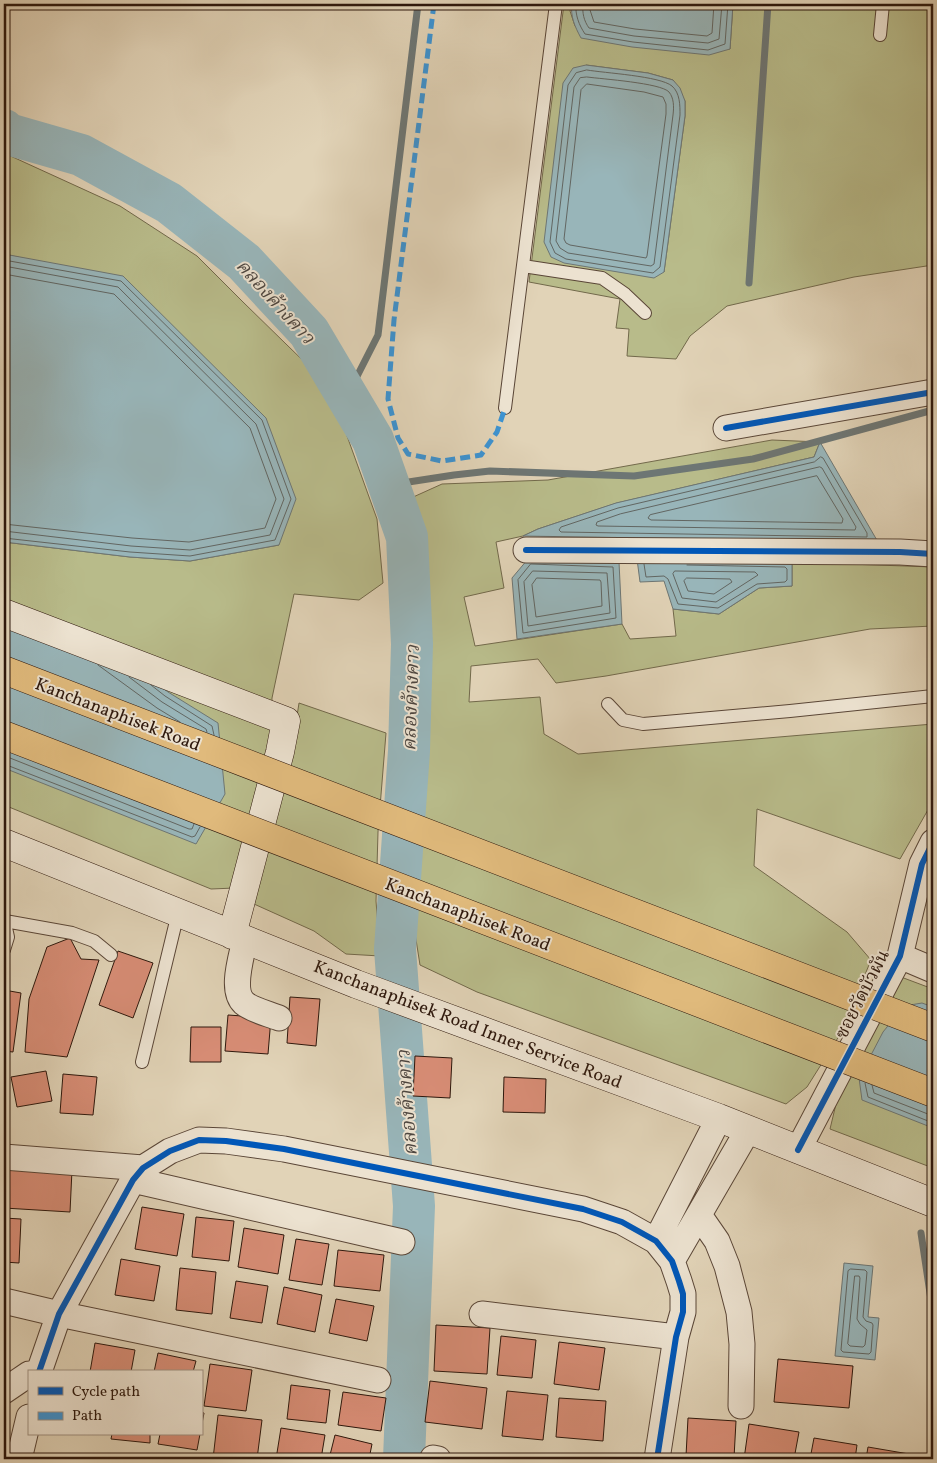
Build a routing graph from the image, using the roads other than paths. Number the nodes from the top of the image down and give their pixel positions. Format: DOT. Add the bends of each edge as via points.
graph roads {
  1 [pos="556,4"];
  2 [pos="883,4"];
  3 [pos="880,35"];
  4 [pos="523,266"];
  5 [pos="645,313"];
  6 [pos="933,392"];
  7 [pos="505,408"];
  8 [pos="726,428"];
  9 [pos="526,550"];
  10 [pos="933,554"];
  11 [pos="4,613"];
  12 [pos="4,670"];
  13 [pos="933,696"];
  14 [pos="608,704"];
  15 [pos="4,735"];
  16 [pos="4,843"];
  17 [pos="930,856"];
  18 [pos="178,913"];
  19 [pos="4,920"];
  20 [pos="239,937"];
  21 [pos="4,950"];
  22 [pos="111,955"];
  23 [pos="900,956"];
  24 [pos="933,970"];
  25 [pos="280,1018"];
  26 [pos="933,1028"];
  27 [pos="142,1062"];
  28 [pos="933,1093"];
  29 [pos="719,1118"];
  30 [pos="748,1130"];
  31 [pos="798,1150"];
  32 [pos="4,1157"];
  33 [pos="138,1174"];
  34 [pos="933,1203"];
  35 [pos="699,1215"];
  36 [pos="656,1241"];
  37 [pos="402,1242"];
  38 [pos="672,1261"];
  39 [pos="4,1301"];
  40 [pos="59,1314"];
  41 [pos="482,1314"];
  42 [pos="676,1337"];
  43 [pos="35,1370"];
  44 [pos="28,1376"];
  45 [pos="378,1380"];
  46 [pos="4,1391"];
  47 [pos="741,1406"];
  48 [pos="28,1422"];
  49 [pos="20,1459"];
  50 [pos="657,1459"];
  1 -- 4 [label="lane"];
  2 -- 3 [label="lane"];
  4 -- 5 [label="lane" via="602,278"];
  4 -- 7 [label="lane"];
  6 -- 8 [label="street"];
  9 -- 10 [label="street"];
  11 -- 20 [label="main road" via="286,721"];
  12 -- 26 [label="highway, Kanchanaphisek Road, bridge"];
  13 -- 14 [label="lane" via="643,724 623,720"];
  15 -- 28 [label="highway, Kanchanaphisek Road, bridge"];
  16 -- 18 [label="main road, Kanchanaphisek Road Inner Service Road"];
  17 -- 23 [label="street, ซอยวัดบัวผัน"];
  18 -- 20 [label="main road, Kanchanaphisek Road Inner Service Road"];
  18 -- 27 [label="lane"];
  19 -- 21 [label="lane" via="8,937"];
  19 -- 22 [label="lane" via="72,933 94,942"];
  20 -- 25 [label="street" via="238,997 245,1004"];
  20 -- 29 [label="main road, Kanchanaphisek Road Inner Service Road" via="356,984"];
  23 -- 24 [label="street"];
  23 -- 31 [label="street, ซอยวัดบัวผัน"];
  29 -- 30 [label="main road, Kanchanaphisek Road Inner Service Road"];
  29 -- 36 [label="street"];
  30 -- 31 [label="main road, Kanchanaphisek Road Inner Service Road"];
  30 -- 35 [label="street"];
  31 -- 34 [label="main road, Kanchanaphisek Road Inner Service Road"];
  32 -- 33 [label="street"];
  33 -- 36 [label="street" via="170,1151 199,1140 226,1141 284,1149 583,1209 622,1222"];
  33 -- 37 [label="street"];
  33 -- 40 [label="street"];
  35 -- 38 [label="street"];
  35 -- 47 [label="street" via="717,1241 739,1312"];
  36 -- 38 [label="street"];
  38 -- 42 [label="street" via="683,1294 683,1312"];
  39 -- 40 [label="street"];
  40 -- 43 [label="street"];
  40 -- 45 [label="street"];
  41 -- 42 [label="street"];
  42 -- 50 [label="street"];
  44 -- 46 [label="street"];
  48 -- 49 [label="street"];
}
